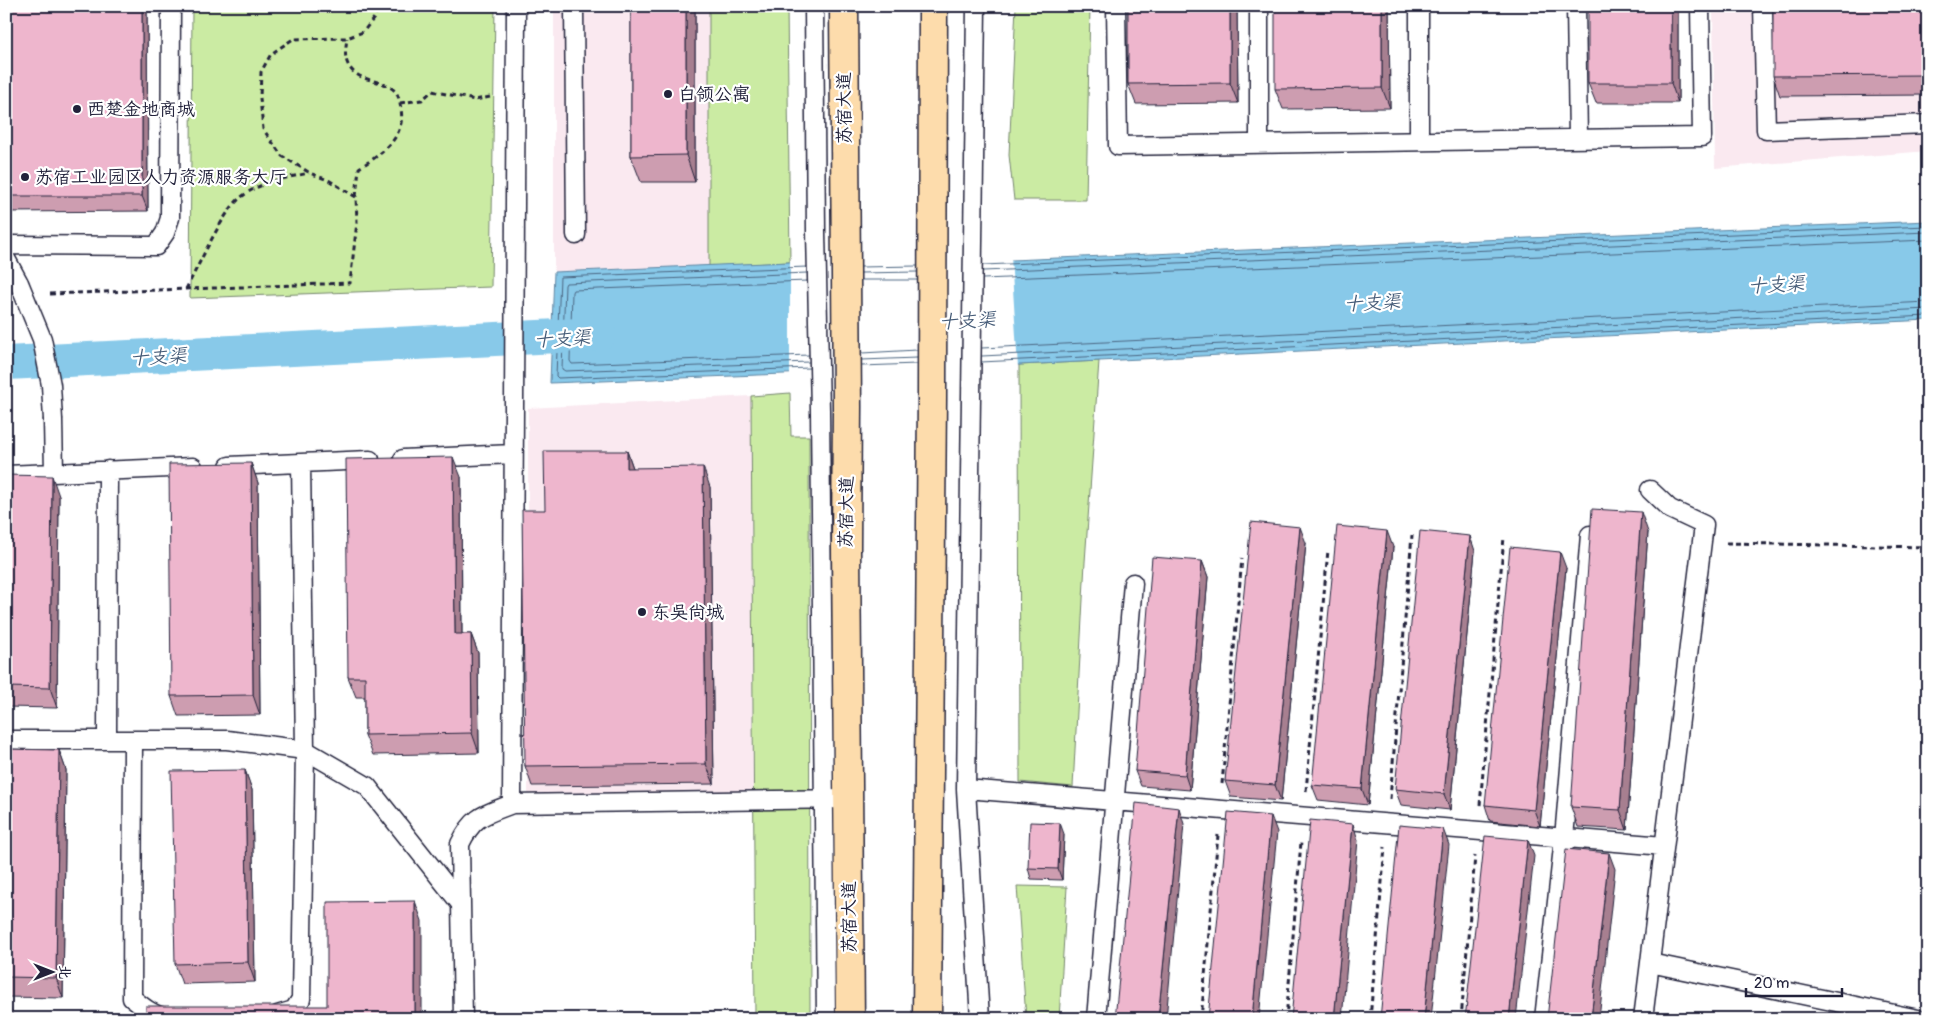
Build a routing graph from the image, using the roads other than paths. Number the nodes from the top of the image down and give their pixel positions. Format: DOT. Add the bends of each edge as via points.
graph roads {
  1 [pos="171,6"];
  2 [pos="516,6"];
  3 [pos="574,6"];
  4 [pos="814,6"];
  5 [pos="844,6"];
  6 [pos="933,6"];
  7 [pos="976,6"];
  8 [pos="1116,6"];
  9 [pos="1259,6"];
  10 [pos="1419,6"];
  11 [pos="1576,6"];
  12 [pos="1700,6"];
  13 [pos="1762,6"];
  14 [pos="1928,124"];
  15 [pos="1578,138"];
  16 [pos="1419,141"];
  17 [pos="1259,143"];
  18 [pos="576,235"];
  19 [pos="6,245"];
  20 [pos="6,259"];
  21 [pos="513,454"];
  22 [pos="301,463"];
  23 [pos="108,470"];
  24 [pos="54,473"];
  25 [pos="6,475"];
  26 [pos="1650,490"];
  27 [pos="1590,535"];
  28 [pos="1133,583"];
  29 [pos="6,740"];
  30 [pos="107,740"];
  31 [pos="133,740"];
  32 [pos="304,750"];
  33 [pos="966,789"];
  34 [pos="836,799"];
  35 [pos="1115,801"];
  36 [pos="512,804"];
  37 [pos="1564,838"];
  38 [pos="1664,846"];
  39 [pos="460,903"];
  40 [pos="1650,963"];
  41 [pos="258,1015"];
  42 [pos="190,1016"];
  43 [pos="462,1019"];
  44 [pos="826,1019"];
  45 [pos="850,1019"];
  46 [pos="927,1019"];
  47 [pos="980,1019"];
  48 [pos="1096,1019"];
  49 [pos="1544,1019"];
  50 [pos="1643,1019"];
  51 [pos="1918,1019"];
  1 -- 19 [label="lane" via="170,218 166,233 156,246"];
  2 -- 21 [label="lane"];
  3 -- 18 [label="lane"];
  4 -- 34 [label="lane" via="820,388"];
  5 -- 34 [label="main road, 苏宿大道" via="846,558"];
  6 -- 46 [label="main road"];
  7 -- 33 [label="lane"];
  8 -- 17 [label="lane" via="1118,146"];
  9 -- 17 [label="lane"];
  10 -- 16 [label="lane"];
  11 -- 15 [label="lane"];
  12 -- 15 [label="lane" via="1702,137"];
  13 -- 14 [label="lane" via="1766,130"];
  15 -- 16 [label="lane"];
  16 -- 17 [label="lane"];
  20 -- 24 [label="lane, bridge" via="20,283 42,339 51,385"];
  21 -- 22 [label="lane"];
  21 -- 36 [label="lane"];
  22 -- 23 [label="lane"];
  22 -- 32 [label="lane"];
  23 -- 24 [label="lane"];
  23 -- 30 [label="lane"];
  24 -- 25 [label="lane"];
  26 -- 38 [label="lane" via="1670,509 1704,525"];
  27 -- 37 [label="lane"];
  28 -- 35 [label="lane"];
  29 -- 30 [label="lane"];
  30 -- 31 [label="lane"];
  31 -- 32 [label="lane" via="227,740"];
  31 -- 42 [label="lane" via="132,998 160,1017"];
  32 -- 39 [label="lane" via="367,786"];
  32 -- 41 [label="lane" via="301,999 294,1010 278,1015"];
  33 -- 35 [label="lane"];
  33 -- 47 [label="lane"];
  34 -- 36 [label="lane"];
  34 -- 44 [label="lane"];
  34 -- 45 [label="main road, 苏宿大道"];
  35 -- 37 [label="lane"];
  35 -- 48 [label="lane"];
  36 -- 39 [label="lane" via="479,817 467,830 460,844"];
  37 -- 38 [label="lane"];
  37 -- 49 [label="lane"];
  38 -- 40 [label="lane"];
  39 -- 43 [label="lane"];
  40 -- 50 [label="lane"];
  40 -- 51 [label="lane"];
}
